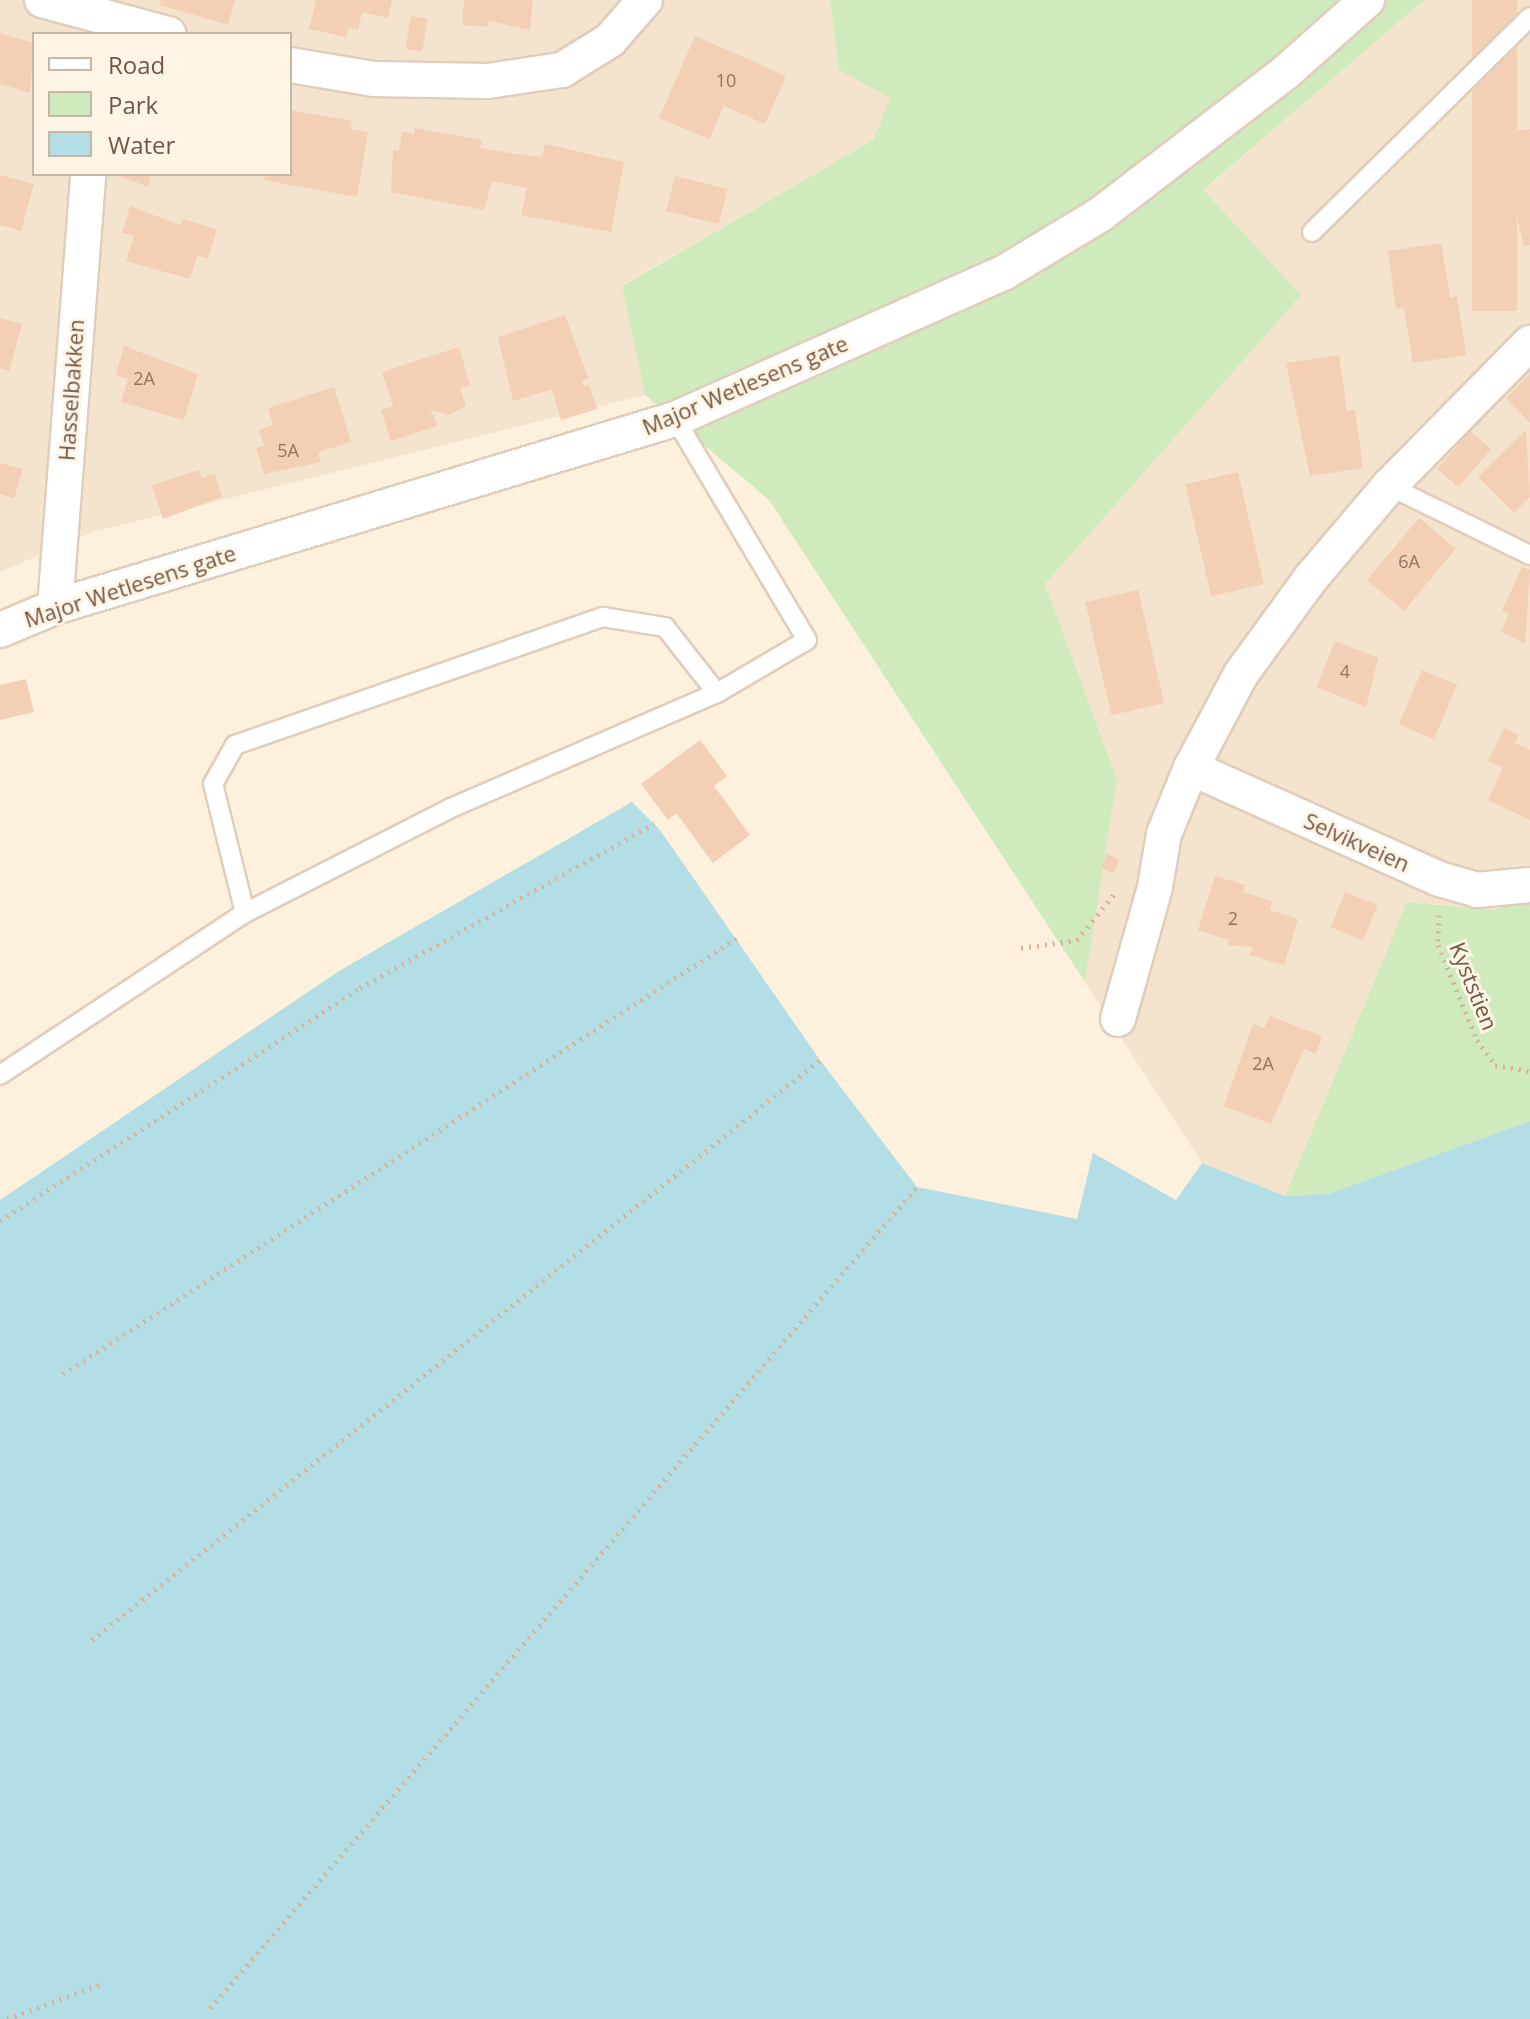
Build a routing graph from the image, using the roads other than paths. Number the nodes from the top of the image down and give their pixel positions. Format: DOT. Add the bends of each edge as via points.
graph roads {
  1 [pos="42,0"];
  2 [pos="645,0"];
  3 [pos="1367,0"];
  4 [pos="1530,17"];
  5 [pos="100,25"];
  6 [pos="153,32"];
  7 [pos="292,65"];
  8 [pos="88,176"];
  9 [pos="1312,232"];
  10 [pos="1530,343"];
  11 [pos="675,419"];
  12 [pos="1389,486"];
  13 [pos="1530,555"];
  14 [pos="55,607"];
  15 [pos="0,630"];
  16 [pos="717,693"];
  17 [pos="1191,768"];
  18 [pos="1530,885"];
  19 [pos="245,913"];
  20 [pos="1118,1019"];
  21 [pos="0,1075"];
  1 -- 5 [label="street"];
  2 -- 7 [label="street" via="610,40 562,70 488,81 374,79"];
  3 -- 11 [label="street, Major Wetlesens gate" via="1285,73 1101,214 1019,264"];
  4 -- 9 [label="lane"];
  5 -- 6 [label="street"];
  8 -- 14 [label="street, Hasselbakken"];
  10 -- 12 [label="street"];
  11 -- 14 [label="street, Major Wetlesens gate"];
  11 -- 16 [label="lane" via="807,640"];
  12 -- 13 [label="lane"];
  12 -- 17 [label="street" via="1311,578 1241,674"];
  14 -- 15 [label="street, Major Wetlesens gate"];
  16 -- 19 [label="lane" via="451,808"];
  16 -- 19 [label="lane" via="665,627 603,617 235,745 213,784"];
  17 -- 18 [label="street, Selvikveien" via="1439,879 1477,890"];
  17 -- 20 [label="street" via="1164,834 1155,887"];
  19 -- 21 [label="lane"];
}
